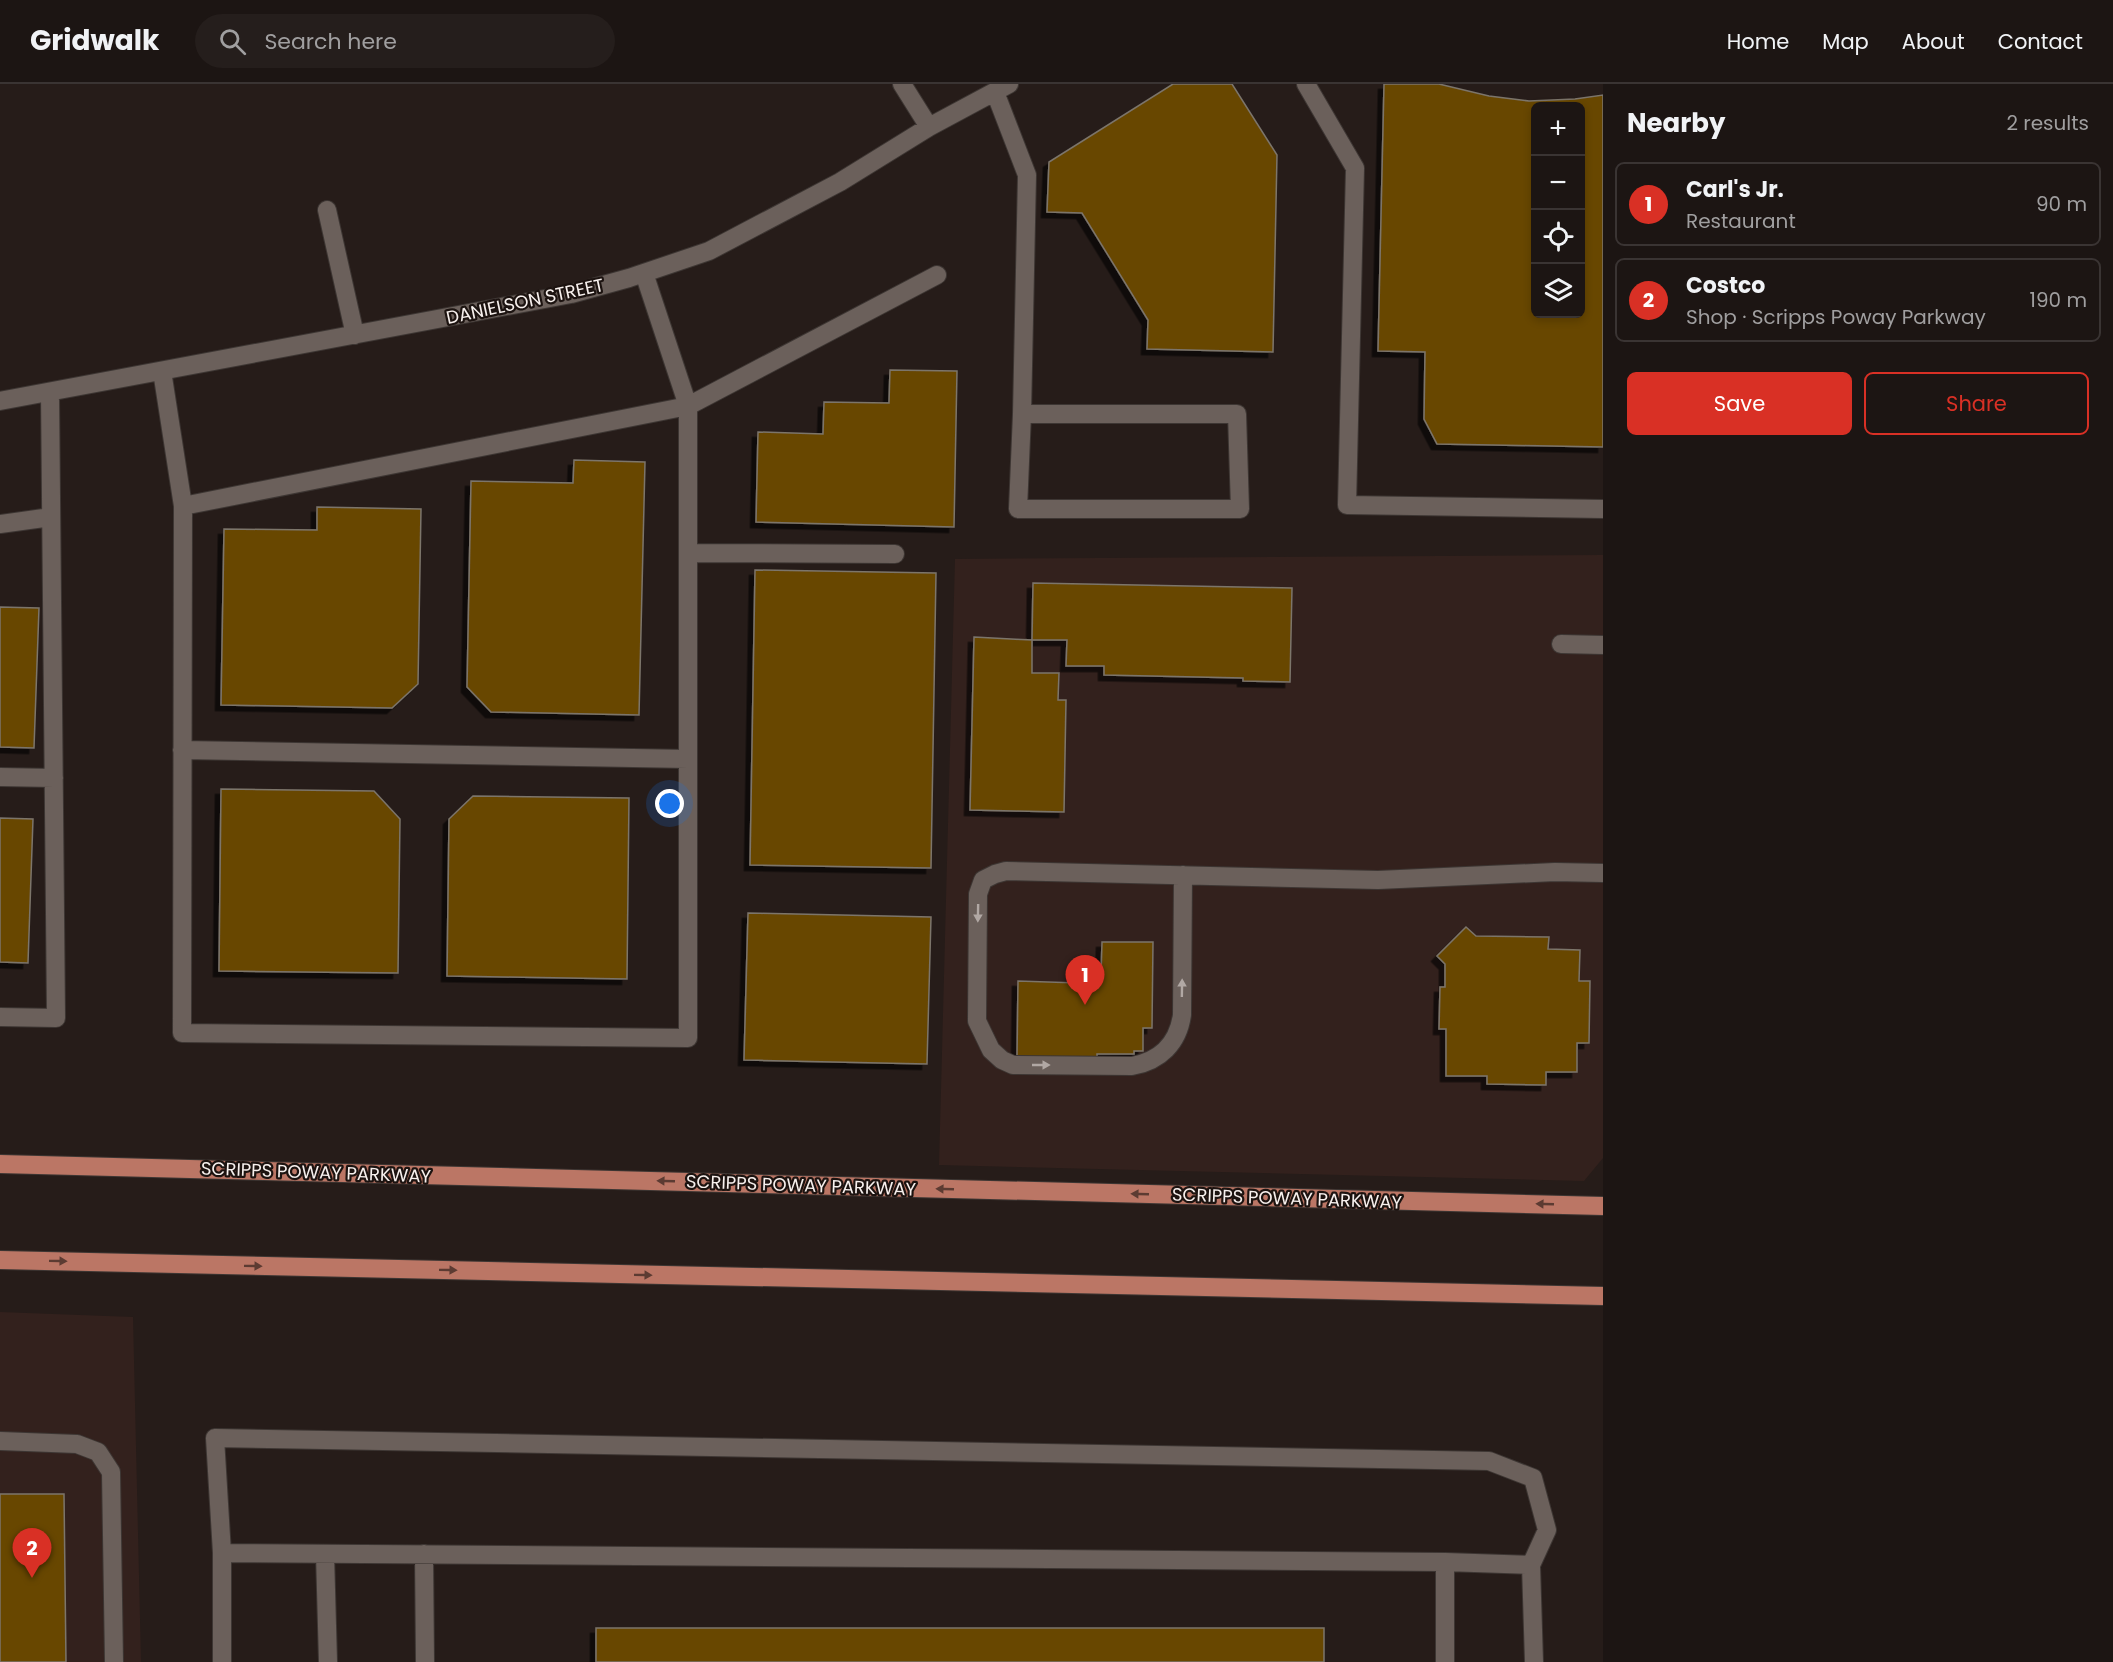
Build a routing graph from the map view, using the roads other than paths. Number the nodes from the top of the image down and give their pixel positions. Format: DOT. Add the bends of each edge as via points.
graph roads {
  1 [pos="902,84"];
  2 [pos="1306,84"];
  3 [pos="1002,88"];
  4 [pos="929,127"];
  5 [pos="327,210"];
  6 [pos="644,273"];
  7 [pos="937,275"];
  8 [pos="355,335"];
  9 [pos="162,371"];
  10 [pos="50,392"];
  11 [pos="0,401"];
  12 [pos="688,406"];
  13 [pos="1022,414"];
  14 [pos="183,506"];
  15 [pos="1603,509"];
  16 [pos="51,517"];
  17 [pos="0,524"];
  18 [pos="688,553"];
  19 [pos="896,554"];
  20 [pos="1561,644"];
  21 [pos="1603,645"];
  22 [pos="182,750"];
  23 [pos="688,759"];
  24 [pos="0,777"];
  25 [pos="54,778"];
  26 [pos="1603,873"];
  27 [pos="1183,875"];
  28 [pos="0,1017"];
  29 [pos="0,1164"];
  30 [pos="1603,1206"];
  31 [pos="0,1260"];
  32 [pos="1603,1296"];
  33 [pos="0,1441"];
  34 [pos="222,1553"];
  35 [pos="325,1554"];
  36 [pos="424,1554"];
  37 [pos="1445,1562"];
  38 [pos="1531,1565"];
  39 [pos="114,1662"];
  40 [pos="222,1662"];
  41 [pos="328,1662"];
  42 [pos="425,1662"];
  43 [pos="1445,1662"];
  44 [pos="1534,1662"];
  1 -- 4 [label="street"];
  2 -- 15 [label="street" via="1355,168 1347,505"];
  3 -- 4 [label="street, DANIELSON STREET"];
  3 -- 13 [label="street" via="1027,175"];
  4 -- 6 [label="street, DANIELSON STREET" via="840,182 709,251"];
  5 -- 8 [label="street"];
  6 -- 8 [label="street, DANIELSON STREET" via="571,294"];
  6 -- 12 [label="street"];
  7 -- 12 [label="street"];
  8 -- 9 [label="street, DANIELSON STREET"];
  9 -- 10 [label="street, DANIELSON STREET"];
  9 -- 14 [label="street"];
  10 -- 11 [label="street, DANIELSON STREET"];
  10 -- 16 [label="street"];
  12 -- 14 [label="street"];
  12 -- 18 [label="street"];
  13 -- 13 [label="street" via="1237,414 1240,509 1018,509"];
  14 -- 22 [label="street"];
  16 -- 17 [label="street"];
  16 -- 25 [label="street"];
  18 -- 19 [label="street"];
  18 -- 23 [label="street"];
  20 -- 21 [label="street"];
  22 -- 23 [label="street"];
  22 -- 23 [label="street" via="182,1033 688,1038"];
  24 -- 25 [label="street"];
  25 -- 28 [label="street" via="56,1018"];
  26 -- 27 [label="street" via="1378,880"];
  27 -- 27 [label="street, one-way" via="1006,871 983,880 978,894 977,1021 991,1050 1013,1065 1132,1066 1161,1056 1180,1028 1182,1015"];
  30 -- 29 [label="main road, SCRIPPS POWAY PARKWAY, one-way"];
  31 -- 32 [label="main road, one-way"];
  33 -- 39 [label="street" via="77,1444 98,1452 111,1472"];
  34 -- 35 [label="street"];
  34 -- 38 [label="street" via="215,1438 1489,1461 1533,1479 1547,1530"];
  34 -- 40 [label="street"];
  35 -- 36 [label="street"];
  35 -- 41 [label="street"];
  36 -- 37 [label="street"];
  36 -- 42 [label="street"];
  37 -- 38 [label="street"];
  37 -- 43 [label="street"];
  38 -- 44 [label="street"];
}
